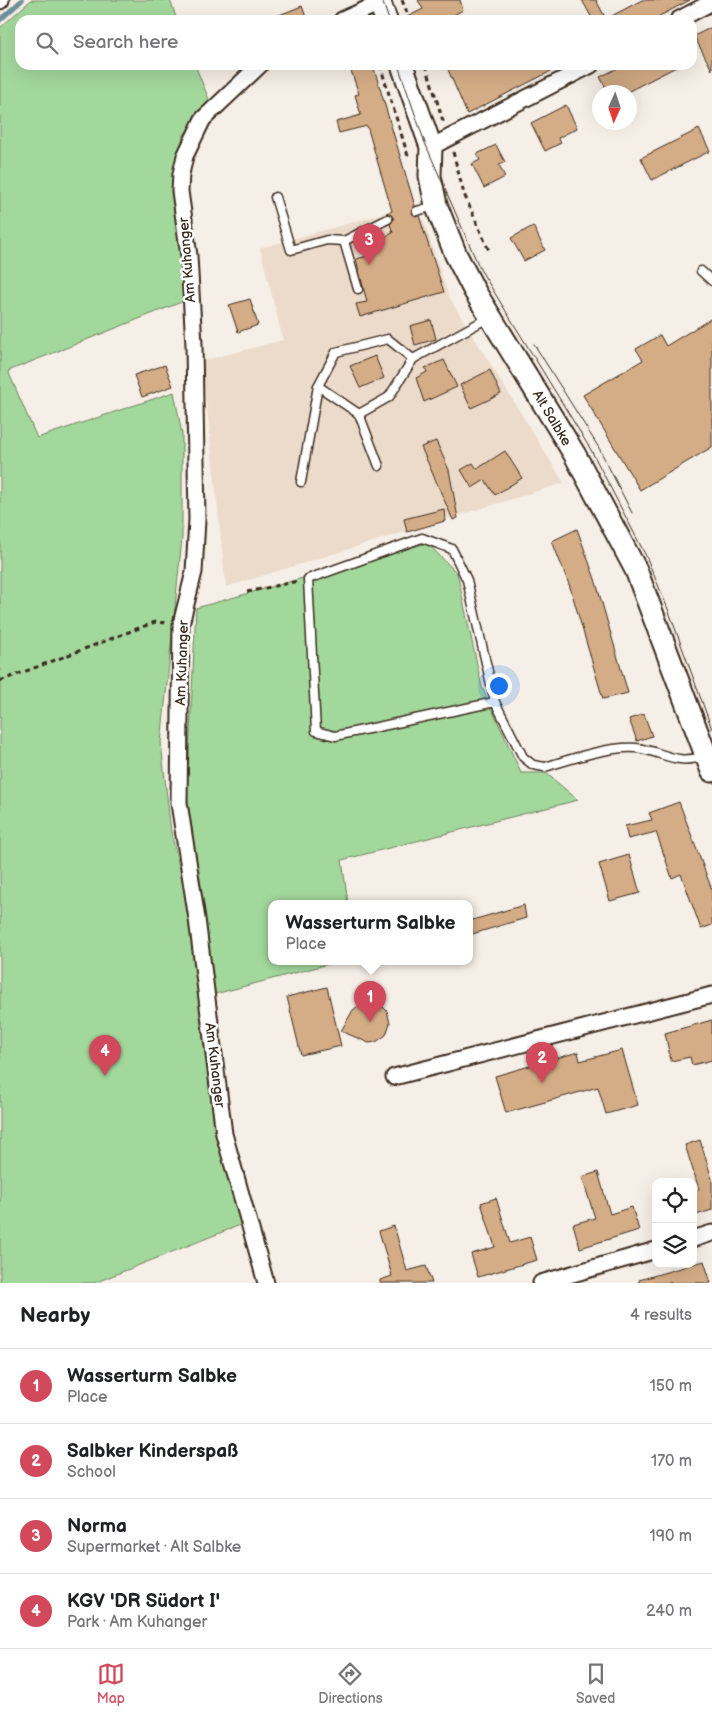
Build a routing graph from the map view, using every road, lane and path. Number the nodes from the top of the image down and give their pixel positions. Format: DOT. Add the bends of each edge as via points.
graph roads {
  1 [pos="402,0"];
  2 [pos="712,2"];
  3 [pos="381,8"];
  4 [pos="358,15"];
  5 [pos="408,15"];
  6 [pos="687,15"];
  7 [pos="255,70"];
  8 [pos="382,70"];
  9 [pos="404,70"];
  10 [pos="581,70"];
  11 [pos="443,121"];
  12 [pos="450,137"];
  13 [pos="431,147"];
  14 [pos="408,156"];
  15 [pos="275,197"];
  16 [pos="388,219"];
  17 [pos="344,241"];
  18 [pos="490,253"];
  19 [pos="701,270"];
  20 [pos="712,281"];
  21 [pos="358,289"];
  22 [pos="490,317"];
  23 [pos="414,359"];
  24 [pos="318,386"];
  25 [pos="359,414"];
  26 [pos="379,466"];
  27 [pos="301,482"];
  28 [pos="308,579"];
  29 [pos="247,592"];
  30 [pos="181,624"];
  31 [pos="0,681"];
  32 [pos="495,702"];
  33 [pos="709,763"];
  34 [pos="712,995"];
  35 [pos="394,1077"];
  36 [pos="712,1233"];
  37 [pos="697,1238"];
  38 [pos="652,1251"];
  39 [pos="266,1283"];
  40 [pos="541,1283"];
  1 -- 5 [label="path"];
  2 -- 6 [label="street"];
  3 -- 4 [label="street"];
  7 -- 30 [label="street, Am Kuhanger" via="203,119 185,156 181,174 194,345 197,520 194,572"];
  8 -- 14 [label="path"];
  9 -- 13 [label="main road, Alt Salbke"];
  10 -- 12 [label="street"];
  11 -- 12 [label="path"];
  12 -- 13 [label="street"];
  12 -- 18 [label="path" via="464,194"];
  13 -- 22 [label="main road, Alt Salbke" via="427,208"];
  15 -- 17 [label="lane" via="291,250 327,240"];
  16 -- 17 [label="lane"];
  17 -- 21 [label="lane"];
  19 -- 20 [label="lane"];
  22 -- 23 [label="lane"];
  22 -- 33 [label="main road, Alt Salbke" via="575,455 636,570"];
  23 -- 24 [label="lane" via="388,339 336,352"];
  23 -- 25 [label="lane" via="389,397"];
  24 -- 25 [label="lane"];
  24 -- 27 [label="lane"];
  25 -- 26 [label="lane"];
  28 -- 29 [label="path"];
  28 -- 32 [label="lane" via="422,538 452,550 467,580"];
  28 -- 32 [label="lane" via="316,730 335,736"];
  30 -- 31 [label="path" via="155,622"];
  30 -- 39 [label="street, Am Kuhanger" via="179,803 224,1134"];
  32 -- 33 [label="lane" via="523,757 533,765 545,767 637,748 684,761"];
  34 -- 35 [label="street"];
  36 -- 37 [label="street"];
  38 -- 40 [label="street"];
}
